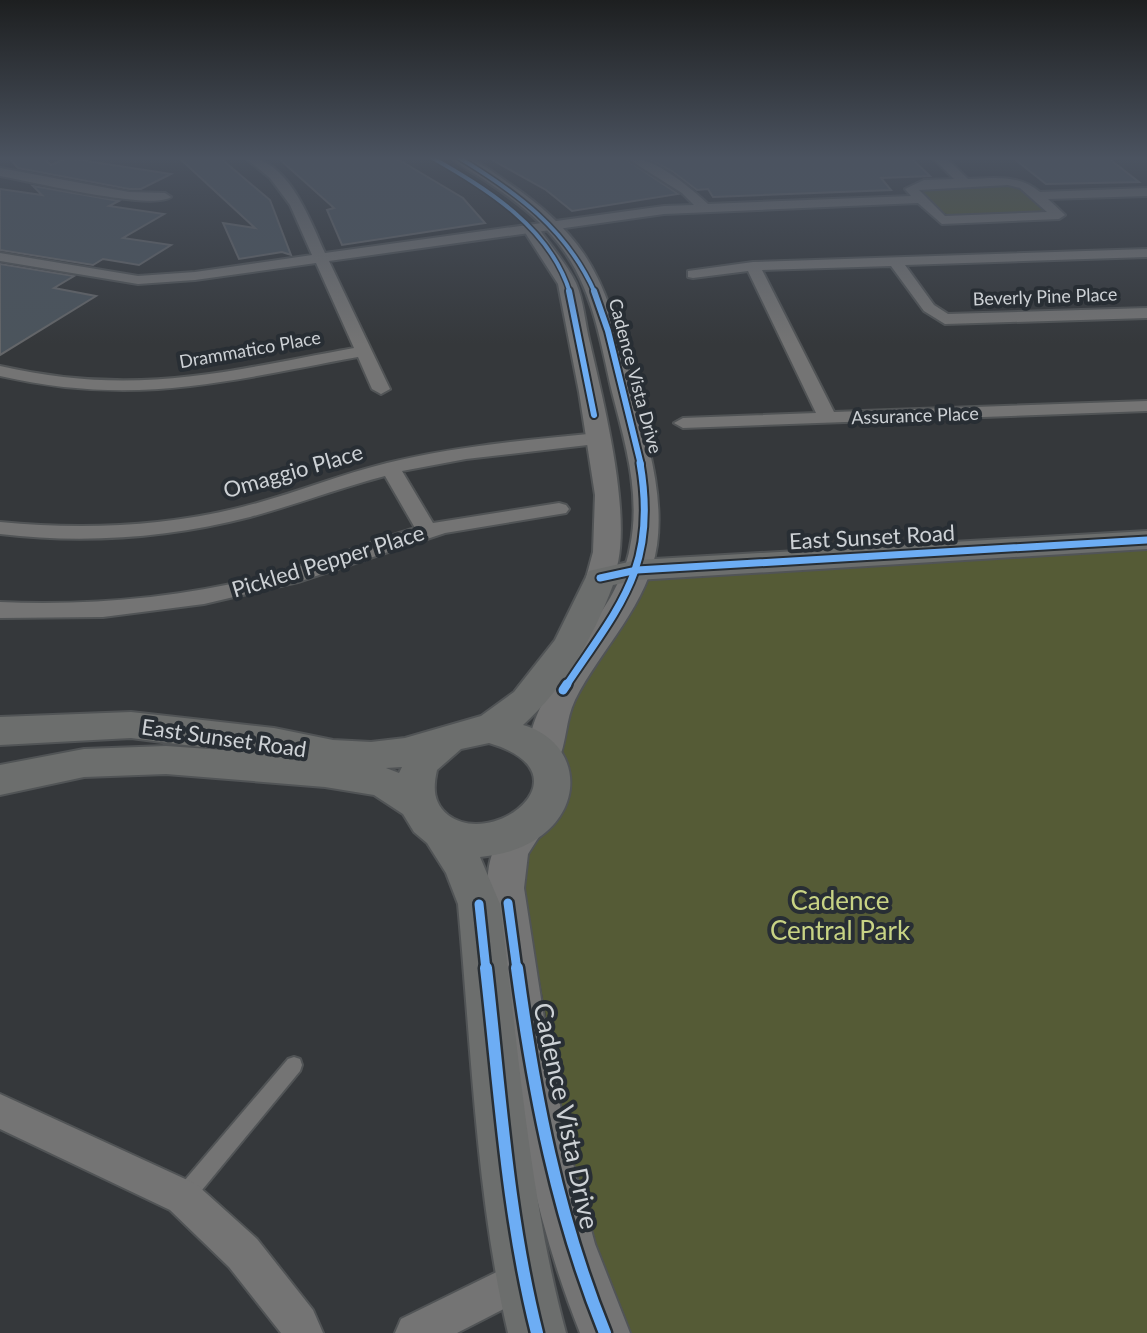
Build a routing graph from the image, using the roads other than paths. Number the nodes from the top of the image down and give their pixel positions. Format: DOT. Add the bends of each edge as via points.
graph roads {
  1 [pos="302,219"];
  2 [pos="530,219"];
  3 [pos="534,219"];
  4 [pos="599,219"];
  5 [pos="941,219"];
  6 [pos="1043,219"];
  7 [pos="540,226"];
  8 [pos="1012,227"];
  9 [pos="1147,253"];
  10 [pos="1041,256"];
  11 [pos="0,257"];
  12 [pos="319,258"];
  13 [pos="895,262"];
  14 [pos="753,266"];
  15 [pos="693,274"];
  16 [pos="1147,313"];
  17 [pos="364,351"];
  18 [pos="0,371"];
  19 [pos="381,389"];
  20 [pos="1147,406"];
  21 [pos="828,419"];
  22 [pos="683,423"];
  23 [pos="598,439"];
  24 [pos="390,468"];
  25 [pos="559,509"];
  26 [pos="0,528"];
  27 [pos="427,531"];
  28 [pos="1147,540"];
  29 [pos="637,570"];
  30 [pos="600,578"];
  31 [pos="0,610"];
  32 [pos="489,729"];
  33 [pos="0,731"];
  34 [pos="446,740"];
  35 [pos="545,754"];
  36 [pos="0,780"];
  37 [pos="428,817"];
  38 [pos="530,824"];
  39 [pos="294,1065"];
  40 [pos="0,1111"];
  41 [pos="183,1197"];
  42 [pos="523,1278"];
  43 [pos="303,1333"];
  44 [pos="415,1333"];
  45 [pos="537,1333"];
  46 [pos="605,1333"];
  1 -- 12 [label="street"];
  2 -- 7 [label="street, Cadence Vista Drive"];
  3 -- 7 [label="street, Cadence Vista Drive"];
  4 -- 7 [label="street"];
  5 -- 8 [label="street"];
  6 -- 8 [label="street"];
  7 -- 12 [label="street"];
  7 -- 23 [label="street, Cadence Vista Drive" via="567,284"];
  7 -- 29 [label="street, Cadence Vista Drive" via="574,254 597,295 614,352 644,481"];
  8 -- 10 [label="street"];
  9 -- 10 [label="street"];
  10 -- 13 [label="street"];
  11 -- 12 [label="street" via="138,280"];
  12 -- 17 [label="street"];
  13 -- 14 [label="street"];
  13 -- 16 [label="street, Beverly Pine Place" via="929,308 945,319"];
  14 -- 15 [label="street"];
  14 -- 21 [label="street"];
  17 -- 18 [label="street, Drammatico Place" via="204,382 67,384"];
  17 -- 19 [label="street"];
  20 -- 21 [label="street, Assurance Place"];
  21 -- 22 [label="street, Assurance Place"];
  23 -- 24 [label="street, Omaggio Place" via="478,450"];
  23 -- 30 [label="street, Cadence Vista Drive" via="608,522"];
  24 -- 26 [label="street, Omaggio Place" via="226,517 138,531 36,533"];
  24 -- 27 [label="street"];
  25 -- 27 [label="street, Pickled Pepper Place"];
  27 -- 31 [label="street, Pickled Pepper Place" via="274,582 203,598 108,611"];
  28 -- 29 [label="main road, East Sunset Road"];
  29 -- 30 [label="main road, East Sunset Road"];
  29 -- 35 [label="street, Cadence Vista Drive" via="557,700"];
  30 -- 32 [label="main road, Cadence Vista Drive" via="577,629 547,675 517,712"];
  32 -- 34 [label="main road"];
  32 -- 35 [label="main road" via="512,732"];
  33 -- 34 [label="main road, East Sunset Road" via="131,725 371,756"];
  34 -- 37 [label="main road" via="429,752 413,785"];
  35 -- 38 [label="main road" via="553,771 553,790 546,808"];
  36 -- 37 [label="main road, East Sunset Road" via="84,763 166,760 325,772 391,785"];
  37 -- 38 [label="main road" via="463,839 510,835"];
  37 -- 42 [label="main road" via="464,866 479,904"];
  38 -- 46 [label="street, Cadence Vista Drive" via="515,841 506,868 522,1013 547,1148 575,1251"];
  39 -- 41 [label="lane"];
  40 -- 41 [label="street"];
  41 -- 43 [label="street" via="243,1253"];
  42 -- 44 [label="street"];
  42 -- 45 [label="main road"];
}
